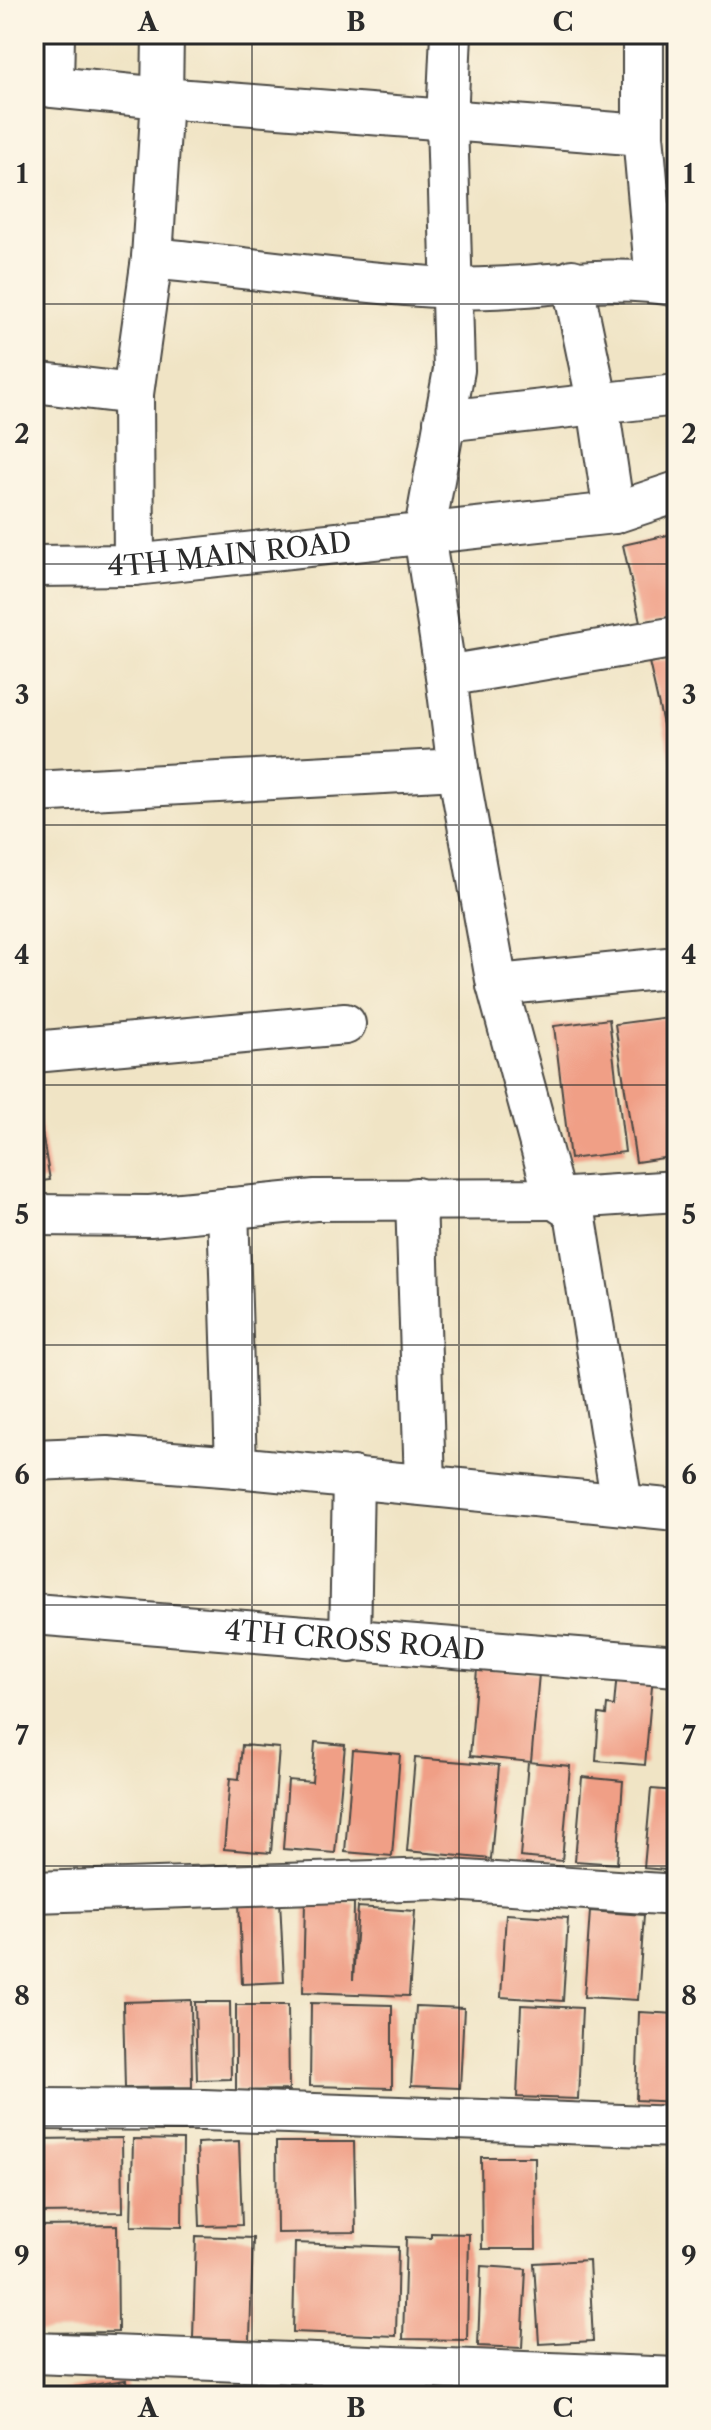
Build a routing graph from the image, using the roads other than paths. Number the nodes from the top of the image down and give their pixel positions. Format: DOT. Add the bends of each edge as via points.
graph roads {
  1 [pos="54,34"];
  2 [pos="163,34"];
  3 [pos="451,34"];
  4 [pos="643,34"];
  5 [pos="43,86"];
  6 [pos="162,98"];
  7 [pos="447,120"];
  8 [pos="643,135"];
  9 [pos="152,258"];
  10 [pos="572,280"];
  11 [pos="666,284"];
  12 [pos="453,289"];
  13 [pos="34,382"];
  14 [pos="133,394"];
  15 [pos="677,395"];
  16 [pos="598,405"];
  17 [pos="444,421"];
  18 [pos="677,492"];
  19 [pos="614,513"];
  20 [pos="424,535"];
  21 [pos="134,565"];
  22 [pos="34,566"];
  23 [pos="677,637"];
  24 [pos="446,676"];
  25 [pos="458,769"];
  26 [pos="34,792"];
  27 [pos="677,967"];
  28 [pos="497,985"];
  29 [pos="345,1024"];
  30 [pos="34,1052"];
  31 [pos="677,1191"];
  32 [pos="416,1198"];
  33 [pos="555,1199"];
  34 [pos="228,1208"];
  35 [pos="34,1215"];
  36 [pos="34,1460"];
  37 [pos="236,1467"];
  38 [pos="353,1477"];
  39 [pos="425,1484"];
  40 [pos="622,1504"];
  41 [pos="677,1510"];
  42 [pos="34,1614"];
  43 [pos="350,1642"];
  44 [pos="677,1666"];
  45 [pos="34,1892"];
  46 [pos="677,1895"];
  47 [pos="34,2109"];
  48 [pos="677,2127"];
  49 [pos="34,2353"];
  50 [pos="677,2378"];
  1 -- 5 [label="street"];
  2 -- 6 [label="street"];
  3 -- 7 [label="street"];
  4 -- 8 [label="street"];
  5 -- 6 [label="street"];
  6 -- 7 [label="street"];
  6 -- 9 [label="street"];
  7 -- 8 [label="street"];
  7 -- 12 [label="street"];
  8 -- 11 [label="street"];
  9 -- 12 [label="street"];
  9 -- 14 [label="street"];
  10 -- 11 [label="street"];
  10 -- 12 [label="street"];
  10 -- 16 [label="street"];
  12 -- 17 [label="street" via="454,370"];
  13 -- 14 [label="street"];
  14 -- 21 [label="street"];
  15 -- 16 [label="street"];
  16 -- 17 [label="street"];
  16 -- 19 [label="street"];
  17 -- 20 [label="street"];
  18 -- 19 [label="street, 4TH MAIN ROAD"];
  19 -- 20 [label="street, 4TH MAIN ROAD"];
  20 -- 21 [label="street, 4TH MAIN ROAD"];
  20 -- 24 [label="street"];
  21 -- 22 [label="street, 4TH MAIN ROAD"];
  23 -- 24 [label="street"];
  24 -- 25 [label="street"];
  25 -- 26 [label="street"];
  25 -- 28 [label="street"];
  27 -- 28 [label="street"];
  28 -- 33 [label="street"];
  29 -- 30 [label="street"];
  31 -- 33 [label="street"];
  32 -- 33 [label="street"];
  32 -- 34 [label="street"];
  32 -- 39 [label="street"];
  33 -- 40 [label="street" via="575,1212"];
  34 -- 35 [label="street" via="150,1216"];
  34 -- 37 [label="street"];
  36 -- 37 [label="street" via="107,1457"];
  37 -- 38 [label="street"];
  38 -- 39 [label="street"];
  38 -- 43 [label="street"];
  39 -- 40 [label="street"];
  40 -- 41 [label="street"];
  42 -- 43 [label="street, 4TH CROSS ROAD"];
  43 -- 44 [label="street, 4TH CROSS ROAD"];
  45 -- 46 [label="street" via="435,1879"];
  47 -- 48 [label="street" via="218,2110"];
  49 -- 50 [label="street"];
}
